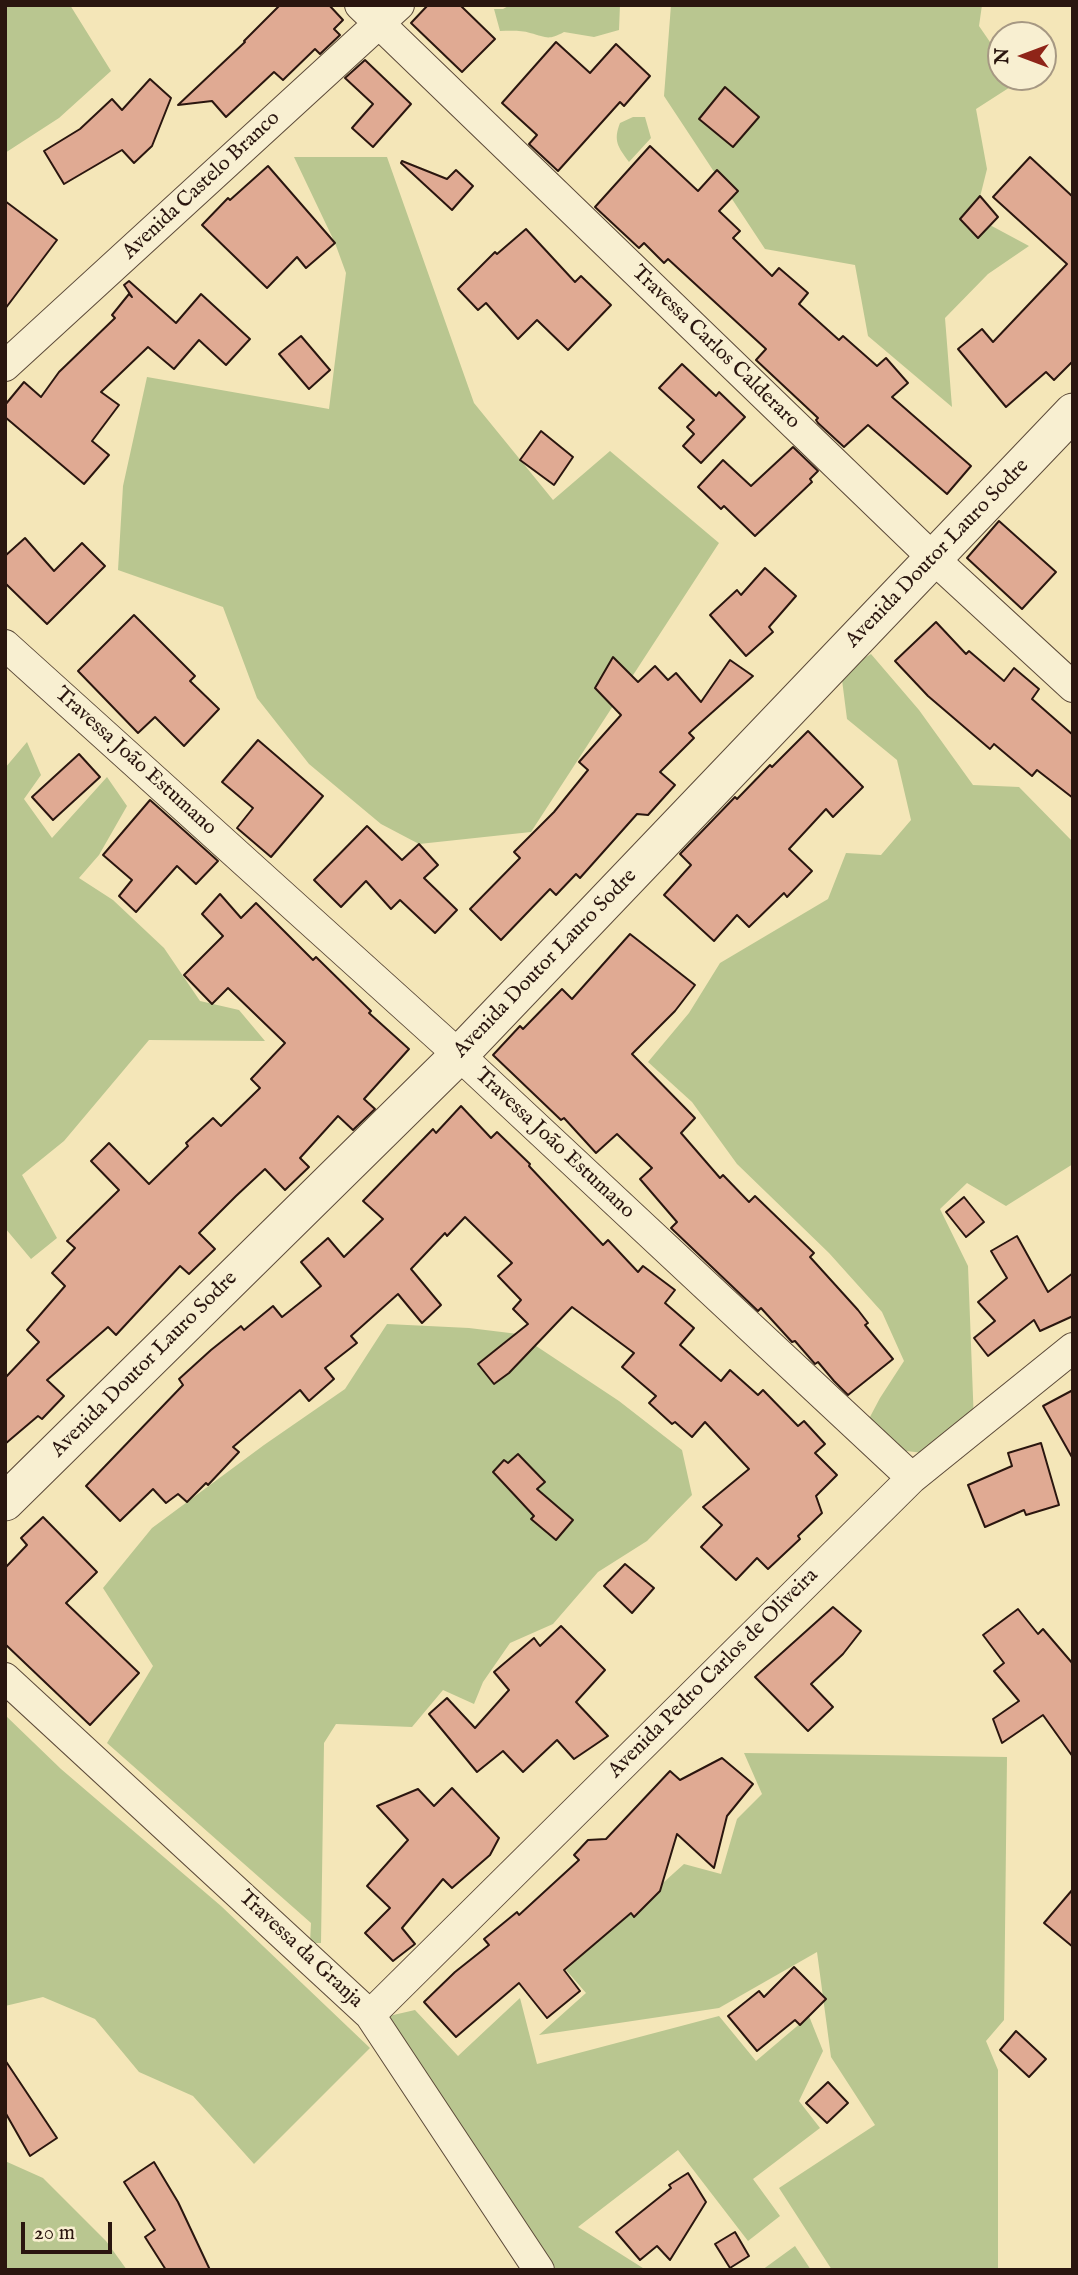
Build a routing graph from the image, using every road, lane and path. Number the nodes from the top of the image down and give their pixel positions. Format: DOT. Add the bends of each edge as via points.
graph roads {
  1 [pos="379,12"];
  2 [pos="5,366"];
  3 [pos="1073,412"];
  4 [pos="934,559"];
  5 [pos="5,645"];
  6 [pos="1073,687"];
  7 [pos="459,1055"];
  8 [pos="1073,1348"];
  9 [pos="912,1478"];
  10 [pos="5,1502"];
  11 [pos="5,1678"];
  12 [pos="370,2015"];
  13 [pos="539,2270"];
  1 -- 2 [label="street, Avenida Castelo Branco"];
  1 -- 4 [label="street, Travessa Carlos Calderaro"];
  3 -- 4 [label="street, Avenida Doutor Lauro Sodre"];
  4 -- 6 [label="street, Travessa Carlos Calderaro"];
  4 -- 7 [label="street, Avenida Doutor Lauro Sodre"];
  5 -- 7 [label="street, Travessa João Estumano"];
  7 -- 9 [label="street, Travessa João Estumano"];
  7 -- 10 [label="street, Avenida Doutor Lauro Sodre"];
  8 -- 9 [label="street, Avenida Pedro Carlos de Oliveira"];
  9 -- 12 [label="street, Avenida Pedro Carlos de Oliveira"];
  11 -- 12 [label="street, Travessa da Granja"];
  12 -- 13 [label="street, Travessa da Granja"];
}
